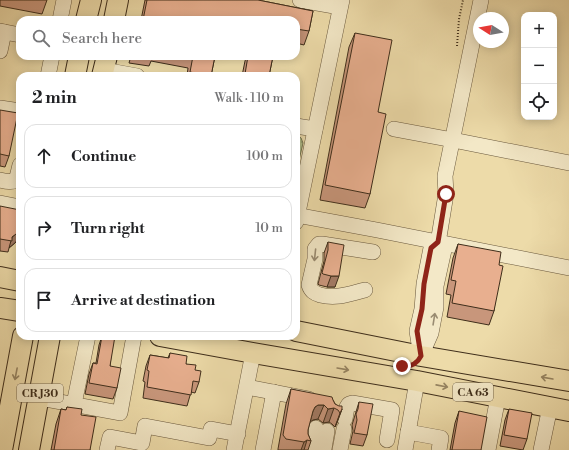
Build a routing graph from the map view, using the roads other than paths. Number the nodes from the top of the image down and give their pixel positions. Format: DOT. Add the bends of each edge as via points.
graph roads {
  1 [pos="64,0"];
  2 [pos="91,0"];
  3 [pos="118,0"];
  4 [pos="300,0"];
  5 [pos="481,0"];
  6 [pos="341,3"];
  7 [pos="61,16"];
  8 [pos="87,16"];
  9 [pos="115,16"];
  10 [pos="2,31"];
  11 [pos="16,34"];
  12 [pos="0,50"];
  13 [pos="51,60"];
  14 [pos="78,60"];
  15 [pos="104,67"];
  16 [pos="49,72"];
  17 [pos="75,72"];
  18 [pos="122,72"];
  19 [pos="0,108"];
  20 [pos="16,110"];
  21 [pos="300,127"];
  22 [pos="394,129"];
  23 [pos="315,130"];
  24 [pos="453,140"];
  25 [pos="569,163"];
  26 [pos="0,180"];
  27 [pos="16,180"];
  28 [pos="300,202"];
  29 [pos="0,203"];
  30 [pos="16,205"];
  31 [pos="300,218"];
  32 [pos="438,242"];
  33 [pos="373,252"];
  34 [pos="569,268"];
  35 [pos="0,277"];
  36 [pos="16,279"];
  37 [pos="365,290"];
  38 [pos="0,308"];
  39 [pos="16,310"];
  40 [pos="300,332"];
  41 [pos="22,340"];
  42 [pos="49,340"];
  43 [pos="87,340"];
  44 [pos="133,340"];
  45 [pos="182,340"];
  46 [pos="253,353"];
  47 [pos="421,356"];
  48 [pos="417,381"];
  49 [pos="569,381"];
  50 [pos="247,387"];
  51 [pos="569,390"];
  52 [pos="274,392"];
  53 [pos="498,397"];
  54 [pos="39,398"];
  55 [pos="74,404"];
  56 [pos="550,407"];
  57 [pos="569,411"];
  58 [pos="330,421"];
  59 [pos="238,434"];
  60 [pos="406,442"];
  61 [pos="386,445"];
  62 [pos="2,450"];
  63 [pos="29,450"];
  64 [pos="107,450"];
  65 [pos="234,450"];
  66 [pos="263,450"];
  67 [pos="313,450"];
  68 [pos="318,450"];
  69 [pos="323,450"];
  70 [pos="328,450"];
  71 [pos="340,450"];
  72 [pos="439,450"];
  73 [pos="488,450"];
  74 [pos="541,450"];
  1 -- 7 [label="lane"];
  2 -- 8 [label="main road"];
  3 -- 9 [label="main road"];
  4 -- 6 [label="lane"];
  5 -- 24 [label="lane"];
  6 -- 23 [label="lane"];
  10 -- 11 [label="lane"];
  10 -- 12 [label="lane"];
  13 -- 16 [label="lane"];
  14 -- 17 [label="main road"];
  15 -- 18 [label="lane"];
  19 -- 20 [label="lane"];
  21 -- 23 [label="lane"];
  22 -- 24 [label="lane"];
  23 -- 28 [label="lane"];
  24 -- 25 [label="lane"];
  24 -- 32 [label="lane" via="445,176 446,194"];
  26 -- 27 [label="lane" via="10,182"];
  29 -- 30 [label="lane"];
  31 -- 32 [label="lane"];
  32 -- 34 [label="lane"];
  32 -- 47 [label="lane" via="431,248 424,284 417,331"];
  33 -- 37 [label="lane, one-way" via="326,244 319,244 315,249 310,285 313,292 338,297"];
  35 -- 36 [label="main road"];
  38 -- 39 [label="main road"];
  40 -- 47 [label="main road, CA 63"];
  41 -- 62 [label="main road, CR J30, one-way"];
  42 -- 54 [label="main road, CR J30"];
  43 -- 55 [label="lane"];
  44 -- 55 [label="lane" via="120,413"];
  45 -- 46 [label="main road, CA 63"];
  46 -- 47 [label="main road" via="270,346 284,345 407,366 416,363"];
  46 -- 48 [label="main road, CA 63, one-way"];
  46 -- 50 [label="lane"];
  49 -- 47 [label="main road, CA 63, one-way"];
  48 -- 51 [label="main road" via="421,375 431,371 554,393"];
  48 -- 53 [label="main road, CA 63, one-way"];
  48 -- 60 [label="lane"];
  50 -- 52 [label="lane"];
  50 -- 59 [label="lane"];
  52 -- 58 [label="lane" via="321,401"];
  52 -- 66 [label="lane"];
  53 -- 56 [label="main road, CA 63"];
  53 -- 73 [label="lane"];
  54 -- 55 [label="lane"];
  54 -- 63 [label="main road, CR J30"];
  56 -- 57 [label="main road, CA 63"];
  56 -- 74 [label="lane"];
  58 -- 61 [label="lane" via="349,404 392,410"];
  58 -- 67 [label="lane" via="312,446"];
  58 -- 68 [label="lane"];
  58 -- 69 [label="lane"];
  58 -- 70 [label="lane"];
  58 -- 71 [label="lane"];
  59 -- 64 [label="lane" via="211,429 209,438 145,426 142,443 110,437"];
  59 -- 65 [label="lane"];
  60 -- 61 [label="lane"];
  60 -- 72 [label="lane" via="442,438"];
}
